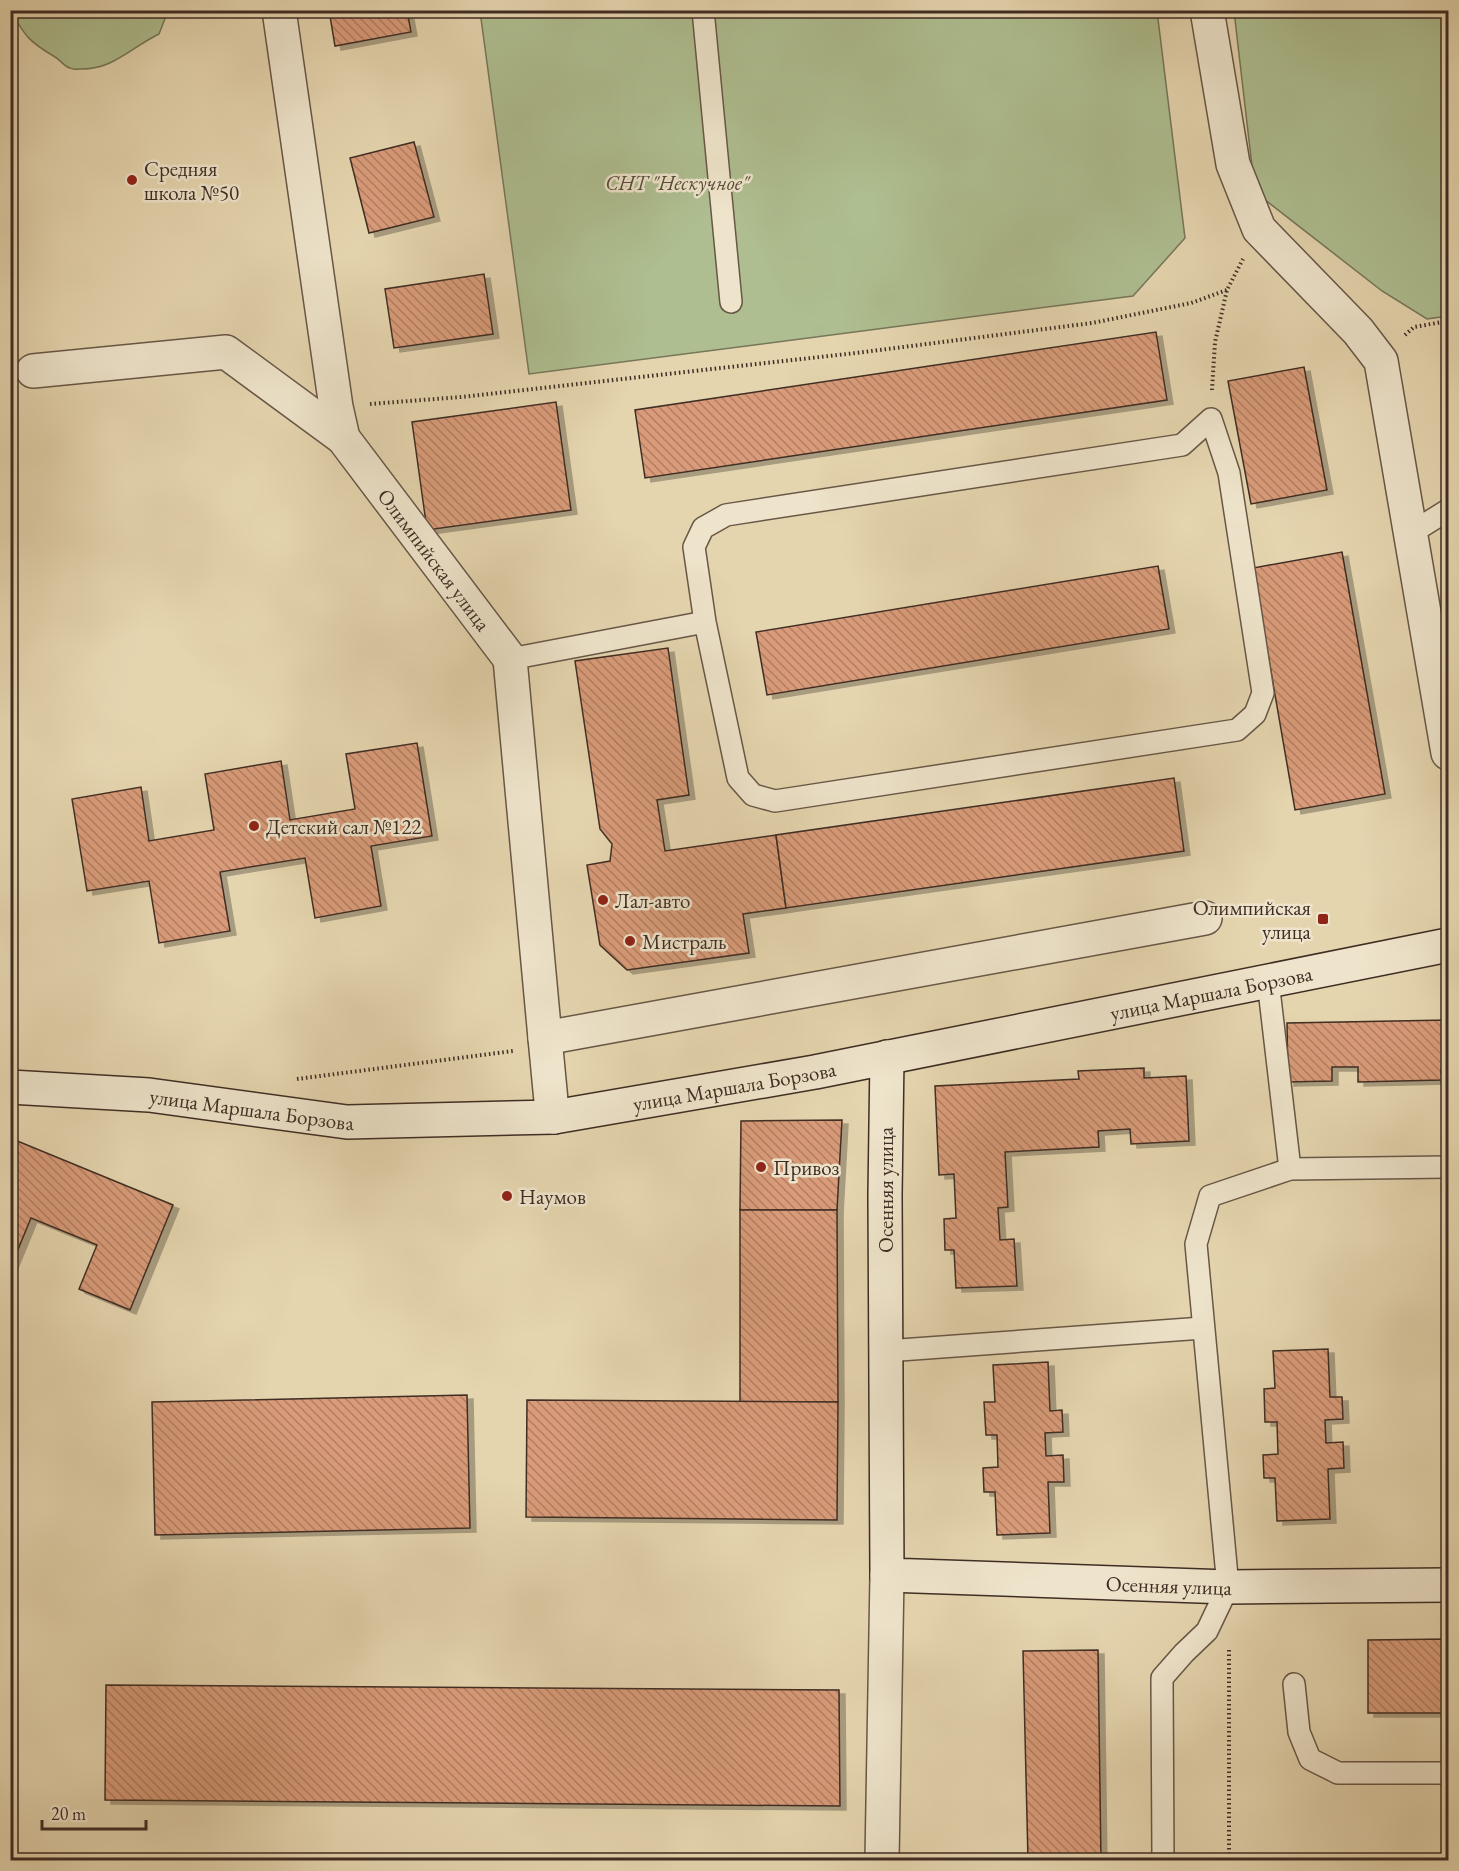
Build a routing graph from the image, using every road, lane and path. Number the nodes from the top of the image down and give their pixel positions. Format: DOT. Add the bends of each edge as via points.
graph roads {
  1 [pos="279,10"];
  2 [pos="703,10"];
  3 [pos="1207,10"];
  4 [pos="1259,229"];
  5 [pos="1227,290"];
  6 [pos="731,302"];
  7 [pos="1449,321"];
  8 [pos="1381,361"];
  9 [pos="33,371"];
  10 [pos="336,406"];
  11 [pos="1211,419"];
  12 [pos="343,438"];
  13 [pos="1449,510"];
  14 [pos="1411,533"];
  15 [pos="705,622"];
  16 [pos="510,659"];
  17 [pos="1449,753"];
  18 [pos="1205,918"];
  19 [pos="1449,945"];
  20 [pos="1268,981"];
  21 [pos="545,1038"];
  22 [pos="887,1057"];
  23 [pos="10,1087"];
  24 [pos="554,1117"];
  25 [pos="1449,1167"];
  26 [pos="1290,1169"];
  27 [pos="1203,1328"];
  28 [pos="886,1351"];
  29 [pos="887,1575"];
  30 [pos="1449,1585"];
  31 [pos="1228,1587"];
  32 [pos="1228,1646"];
  33 [pos="1294,1684"];
  34 [pos="1449,1773"];
  35 [pos="882,1860"];
  36 [pos="1163,1860"];
  37 [pos="1230,1860"];
  1 -- 10 [label="street, Олимпийская улица"];
  2 -- 6 [label="lane"];
  3 -- 4 [label="street" via="1233,164"];
  4 -- 5 [label="path"];
  4 -- 8 [label="street" via="1358,331"];
  5 -- 10 [label="path" via="1191,303 1080,325 461,397"];
  5 -- 11 [label="path" via="1215,342"];
  7 -- 8 [label="path" via="1414,327"];
  8 -- 14 [label="street"];
  9 -- 12 [label="street" via="225,352"];
  10 -- 12 [label="street, Олимпийская улица"];
  11 -- 15 [label="lane" via="1182,445 726,515 703,528 694,547"];
  11 -- 15 [label="lane" via="1229,473 1263,693 1256,714 1237,730 775,801 753,795 738,778"];
  12 -- 16 [label="street, Олимпийская улица"];
  13 -- 14 [label="lane"];
  14 -- 17 [label="street"];
  15 -- 16 [label="lane"];
  16 -- 21 [label="street"];
  18 -- 21 [label="street"];
  19 -- 20 [label="street, улица Маршала Борзова"];
  20 -- 22 [label="street, улица Маршала Борзова"];
  20 -- 26 [label="lane"];
  21 -- 24 [label="street"];
  22 -- 24 [label="street, улица Маршала Борзова"];
  22 -- 28 [label="street, Осенняя улица"];
  23 -- 24 [label="street, улица Маршала Борзова" via="149,1095 347,1122"];
  25 -- 26 [label="lane"];
  26 -- 27 [label="lane" via="1210,1196 1196,1244"];
  27 -- 28 [label="lane"];
  27 -- 31 [label="lane"];
  28 -- 29 [label="street, Осенняя улица"];
  29 -- 31 [label="street, Осенняя улица"];
  29 -- 35 [label="street, Осенняя улица"];
  30 -- 31 [label="street, Осенняя улица"];
  31 -- 36 [label="lane" via="1207,1630 1162,1678"];
  32 -- 37 [label="path"];
  33 -- 34 [label="lane" via="1299,1732 1310,1759 1338,1773"];
}
